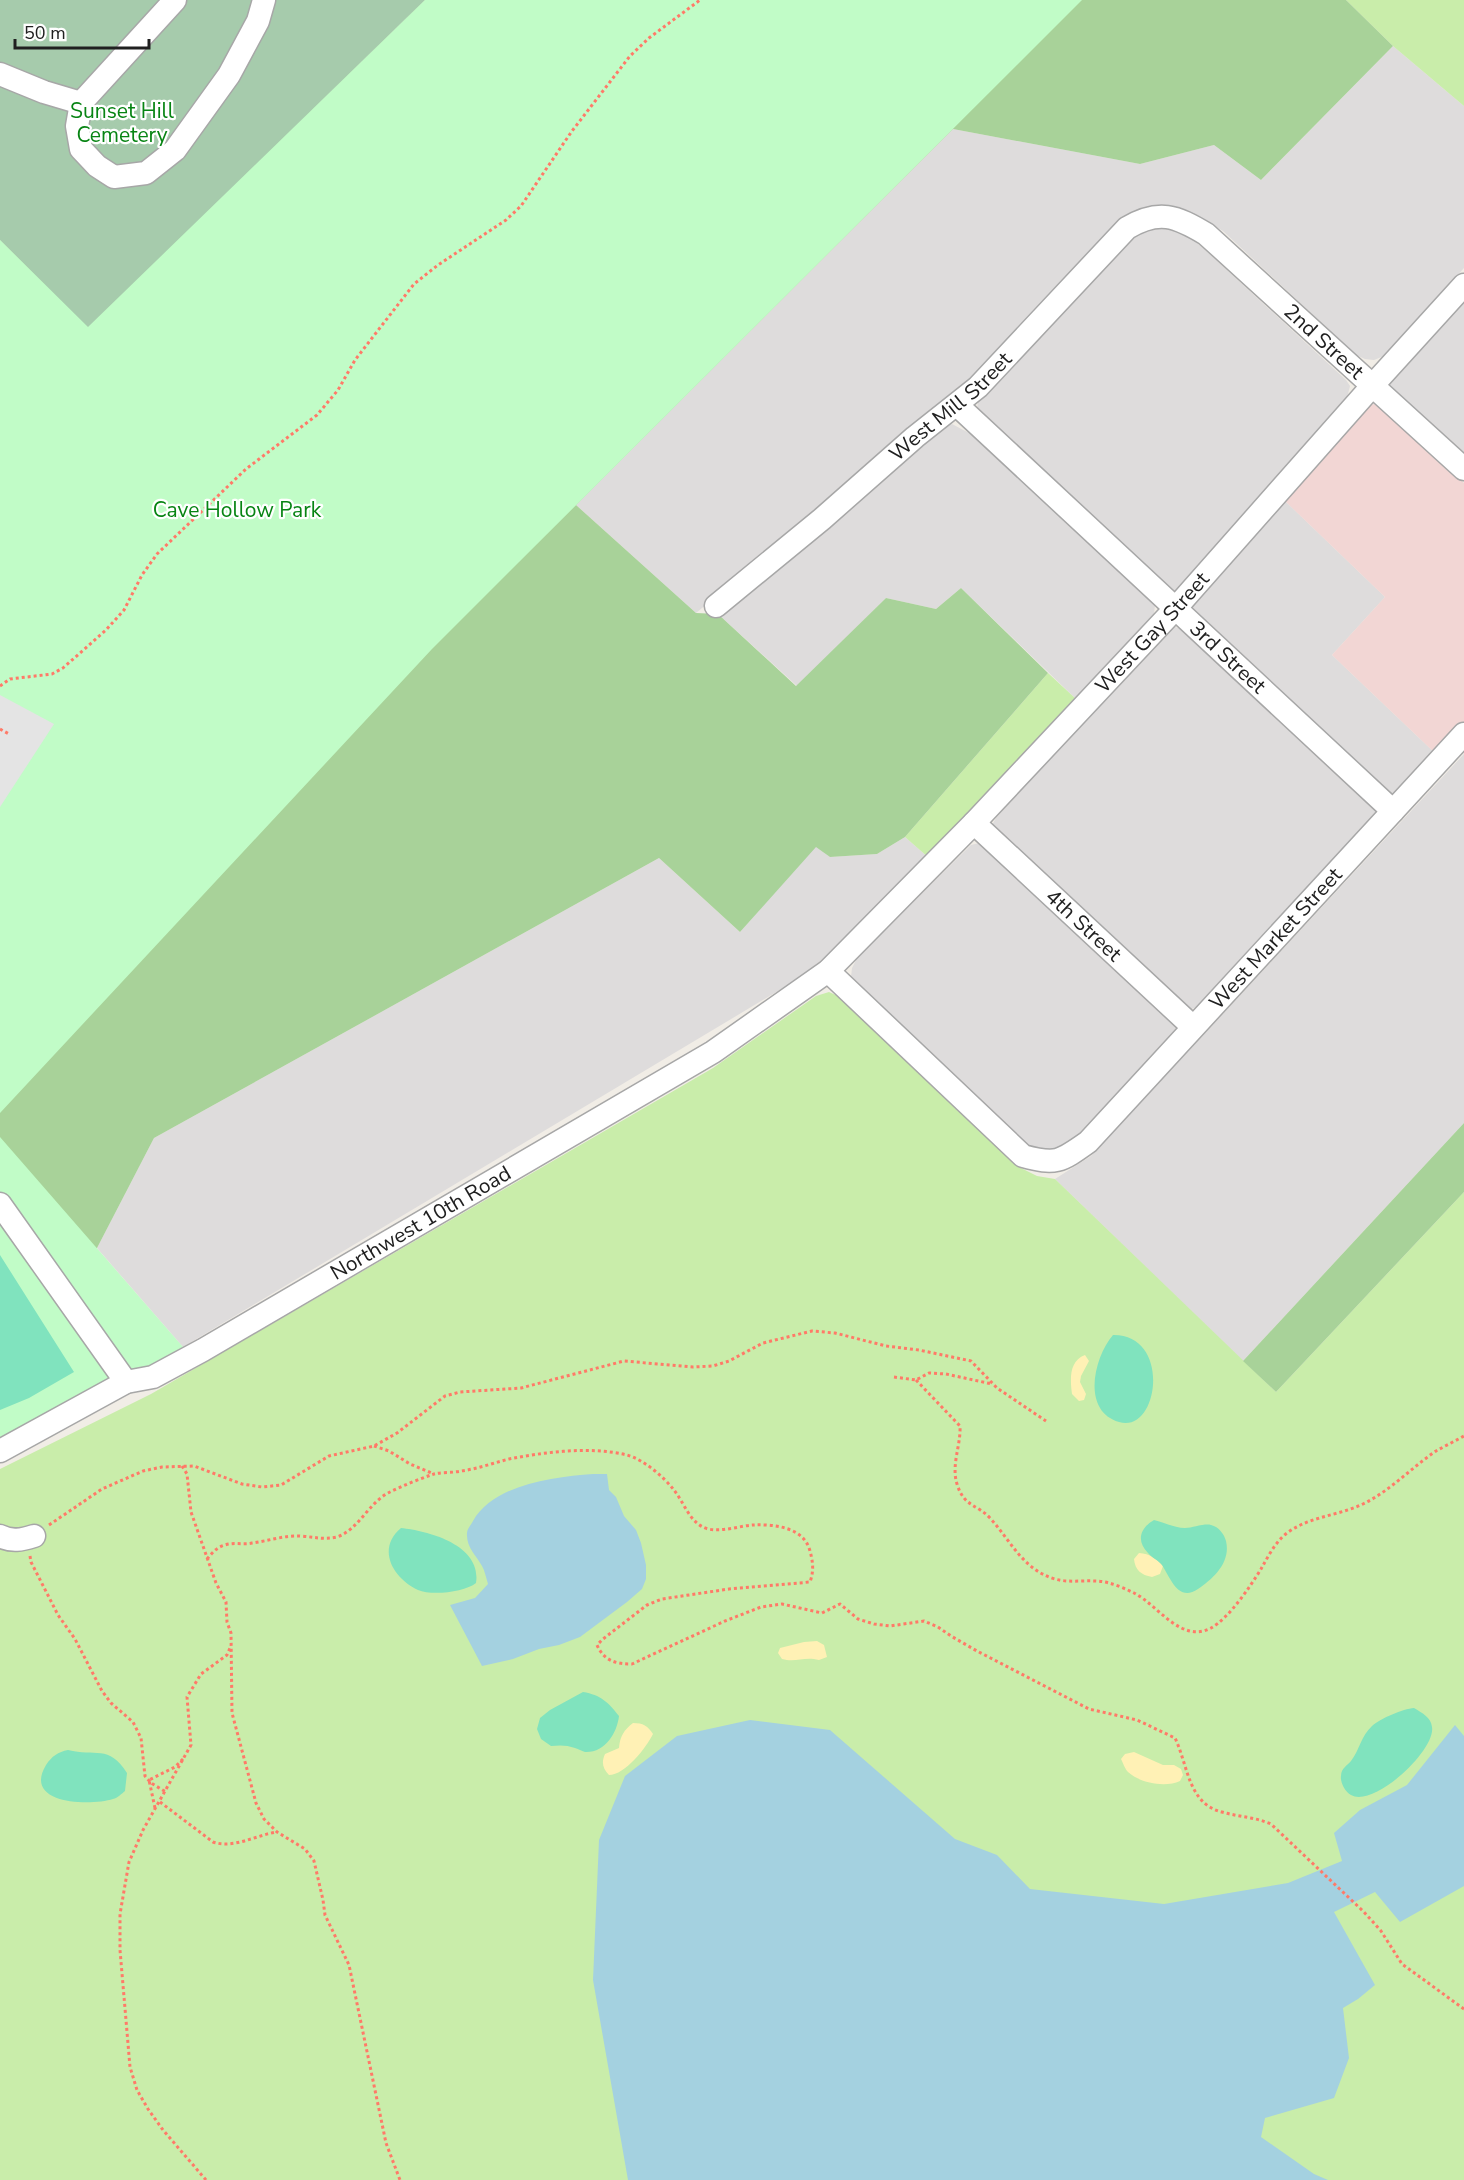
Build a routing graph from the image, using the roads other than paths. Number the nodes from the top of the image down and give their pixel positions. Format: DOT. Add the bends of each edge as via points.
graph roads {
  1 [pos="175,0"];
  2 [pos="264,0"];
  3 [pos="0,74"];
  4 [pos="81,103"];
  5 [pos="1181,219"];
  6 [pos="1464,285"];
  7 [pos="1373,385"];
  8 [pos="957,405"];
  9 [pos="1464,469"];
  10 [pos="716,606"];
  11 [pos="1174,610"];
  12 [pos="1464,734"];
  13 [pos="1393,811"];
  14 [pos="974,823"];
  15 [pos="828,970"];
  16 [pos="1193,1027"];
  17 [pos="0,1204"];
  18 [pos="126,1383"];
  19 [pos="0,1452"];
  20 [pos="0,1536"];
  21 [pos="34,1536"];
  1 -- 4 [label="street"];
  2 -- 4 [label="street" via="258,21 229,75 174,150 146,173 114,177 81,149 77,126"];
  3 -- 4 [label="street"];
  5 -- 7 [label="street, 2nd Street" via="1206,234"];
  5 -- 8 [label="street, West Mill Street" via="1142,219 1126,228"];
  6 -- 7 [label="street, West Gay Street"];
  7 -- 9 [label="street, 2nd Street"];
  7 -- 11 [label="street, West Gay Street"];
  8 -- 10 [label="street, West Mill Street"];
  8 -- 11 [label="street, 3rd Street"];
  11 -- 13 [label="street, 3rd Street"];
  11 -- 14 [label="street, West Gay Street"];
  12 -- 13 [label="street, West Market Street"];
  13 -- 16 [label="street, West Market Street"];
  14 -- 15 [label="street, West Gay Street"];
  14 -- 16 [label="street, 4th Street"];
  15 -- 16 [label="street, West Market Street" via="1023,1155 1049,1163 1067,1157 1088,1142"];
  15 -- 18 [label="street, Northwest 10th Road" via="713,1052 202,1350 153,1377"];
  17 -- 18 [label="street"];
  18 -- 19 [label="street, Northwest 10th Road"];
  20 -- 21 [label="street" via="20,1540"];
}
